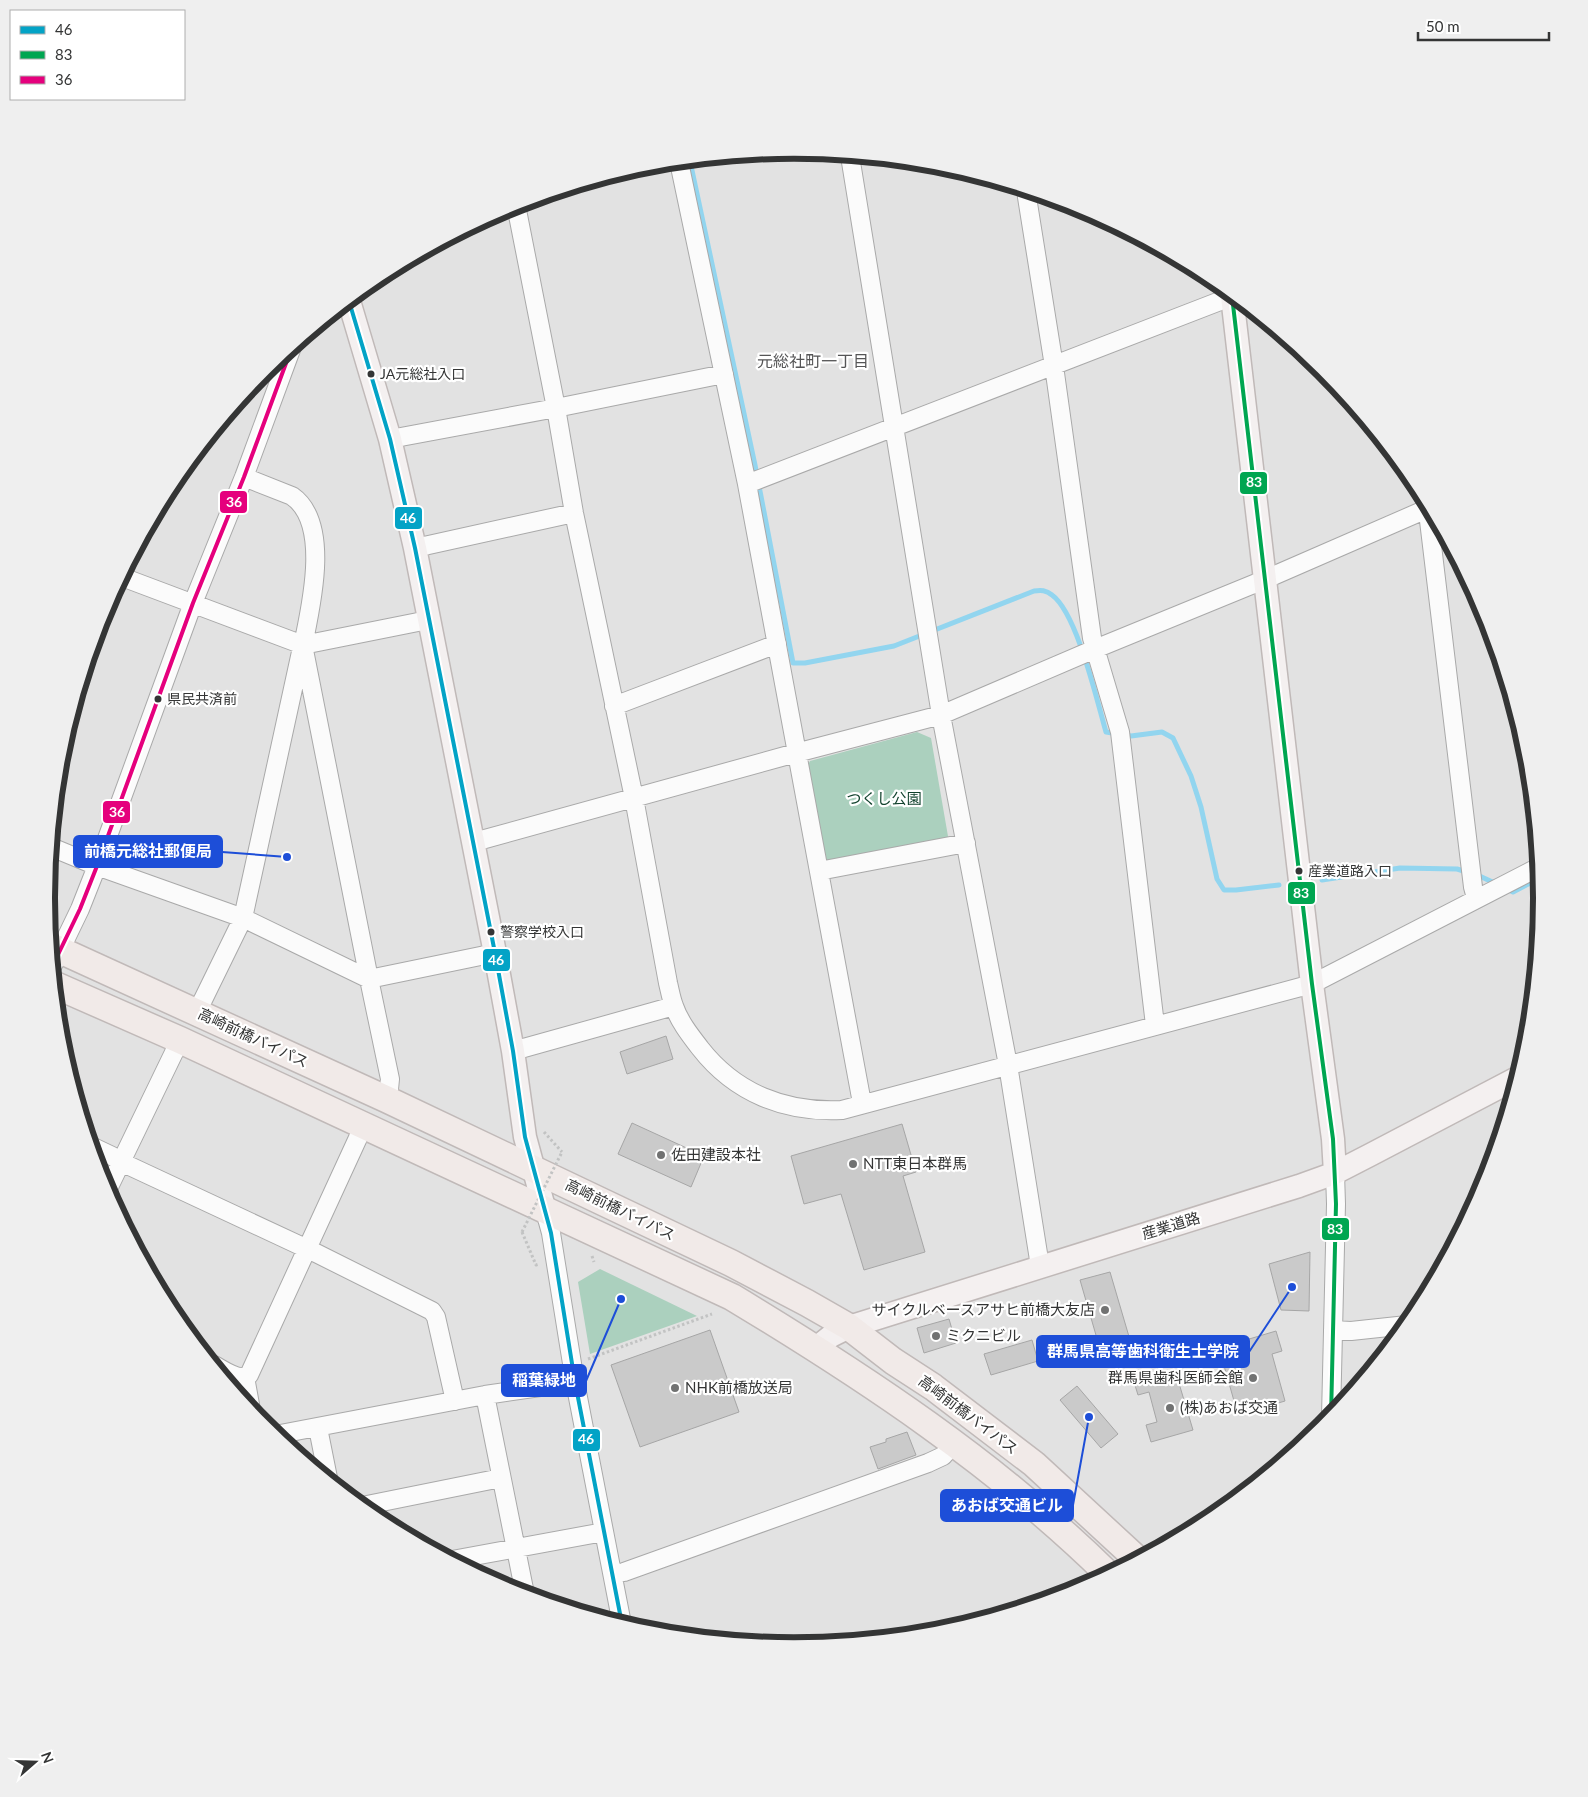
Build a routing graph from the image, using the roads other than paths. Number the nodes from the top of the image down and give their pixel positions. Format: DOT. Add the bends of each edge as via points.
graph roads {
  1 [pos="851,162"];
  2 [pos="680,169"];
  3 [pos="1027,198"];
  4 [pos="518,213"];
  5 [pos="1226,299"];
  6 [pos="1234,305"];
  7 [pos="351,307"];
  8 [pos="284,364"];
  9 [pos="1054,366"];
  10 [pos="724,374"];
  11 [pos="556,408"];
  12 [pos="894,428"];
  13 [pos="390,439"];
  14 [pos="244,477"];
  15 [pos="747,484"];
  16 [pos="1422,510"];
  17 [pos="574,513"];
  18 [pos="1430,522"];
  19 [pos="414,548"];
  20 [pos="128,579"];
  21 [pos="1266,579"];
  22 [pos="193,604"];
  23 [pos="428,620"];
  24 [pos="777,644"];
  25 [pos="303,645"];
  26 [pos="1095,649"];
  27 [pos="614,706"];
  28 [pos="941,715"];
  29 [pos="796,753"];
  30 [pos="634,798"];
  31 [pos="474,842"];
  32 [pos="966,843"];
  33 [pos="57,849"];
  34 [pos="97,866"];
  35 [pos="1532,870"];
  36 [pos="819,871"];
  37 [pos="1476,898"];
  38 [pos="243,918"];
  39 [pos="57,949"];
  40 [pos="495,953"];
  41 [pos="58,956"];
  42 [pos="369,979"];
  43 [pos="1312,984"];
  44 [pos="60,987"];
  45 [pos="674,1006"];
  46 [pos="197,1012"];
  47 [pos="1155,1024"];
  48 [pos="180,1040"];
  49 [pos="513,1051"];
  50 [pos="1008,1065"];
  51 [pos="1510,1082"];
  52 [pos="386,1099"];
  53 [pos="862,1103"];
  54 [pos="363,1127"];
  55 [pos="99,1150"];
  56 [pos="121,1162"];
  57 [pos="532,1168"];
  58 [pos="1335,1173"];
  59 [pos="111,1182"];
  60 [pos="545,1211"];
  61 [pos="306,1249"];
  62 [pos="1040,1266"];
  63 [pos="1396,1326"];
  64 [pos="849,1328"];
  65 [pos="1333,1330"];
  66 [pos="816,1348"];
  67 [pos="226,1371"];
  68 [pos="245,1378"];
  69 [pos="575,1382"];
  70 [pos="486,1395"];
  71 [pos="249,1397"];
  72 [pos="455,1402"];
  73 [pos="1331,1406"];
  74 [pos="318,1428"];
  75 [pos="285,1433"];
  76 [pos="954,1443"];
  77 [pos="326,1470"];
  78 [pos="501,1478"];
  79 [pos="371,1504"];
  80 [pos="604,1532"];
  81 [pos="516,1547"];
  82 [pos="1132,1555"];
  83 [pos="462,1558"];
  84 [pos="1103,1569"];
  85 [pos="613,1574"];
  86 [pos="523,1586"];
  87 [pos="621,1616"];
  1 -- 12 [label="street"];
  2 -- 10 [label="street"];
  3 -- 9 [label="street"];
  4 -- 11 [label="street"];
  5 -- 9 [label="street"];
  6 -- 21 [label="main road"];
  7 -- 13 [label="main road"];
  8 -- 14 [label="street"];
  9 -- 12 [label="street"];
  9 -- 26 [label="street"];
  10 -- 11 [label="street"];
  10 -- 15 [label="street"];
  11 -- 13 [label="street"];
  11 -- 17 [label="street"];
  12 -- 15 [label="street"];
  12 -- 28 [label="street"];
  13 -- 19 [label="main road"];
  14 -- 22 [label="street"];
  14 -- 25 [label="street" via="299,501 313,527 313,598"];
  15 -- 24 [label="street"];
  16 -- 21 [label="street"];
  17 -- 19 [label="street"];
  17 -- 27 [label="street"];
  18 -- 37 [label="street"];
  19 -- 23 [label="main road"];
  20 -- 22 [label="street"];
  21 -- 26 [label="street"];
  21 -- 43 [label="main road"];
  22 -- 25 [label="street"];
  22 -- 34 [label="street"];
  23 -- 25 [label="street"];
  23 -- 31 [label="main road"];
  24 -- 27 [label="street"];
  24 -- 29 [label="street"];
  25 -- 38 [label="street"];
  25 -- 42 [label="street"];
  26 -- 28 [label="street"];
  26 -- 47 [label="street" via="1120,732"];
  27 -- 30 [label="street"];
  28 -- 29 [label="street"];
  28 -- 32 [label="street"];
  29 -- 30 [label="street"];
  29 -- 36 [label="street"];
  30 -- 31 [label="street"];
  30 -- 45 [label="street"];
  31 -- 40 [label="main road"];
  32 -- 36 [label="street"];
  32 -- 50 [label="street"];
  33 -- 34 [label="street"];
  34 -- 38 [label="street"];
  34 -- 39 [label="street" via="80,909"];
  35 -- 37 [label="street"];
  36 -- 53 [label="street"];
  37 -- 43 [label="street"];
  38 -- 42 [label="street"];
  38 -- 46 [label="street"];
  40 -- 42 [label="street"];
  40 -- 49 [label="main road"];
  41 -- 46 [label="highway, 高崎前橋バイパス"];
  42 -- 52 [label="street" via="390,1079"];
  43 -- 47 [label="street"];
  43 -- 58 [label="main road"];
  44 -- 48 [label="highway, 高崎前橋バイパス"];
  45 -- 49 [label="street"];
  45 -- 53 [label="street" via="688,1034 707,1057 735,1082 757,1095 780,1104 822,1111 842,1110"];
  46 -- 52 [label="highway, 高崎前橋バイパス"];
  47 -- 50 [label="street"];
  48 -- 54 [label="highway, 高崎前橋バイパス"];
  48 -- 56 [label="street"];
  49 -- 57 [label="main road" via="521,1116"];
  50 -- 53 [label="street"];
  50 -- 62 [label="street"];
  51 -- 58 [label="main road, 産業道路"];
  52 -- 57 [label="highway, 高崎前橋バイパス"];
  54 -- 60 [label="highway, 高崎前橋バイパス"];
  54 -- 61 [label="street"];
  55 -- 56 [label="street"];
  56 -- 59 [label="street"];
  56 -- 61 [label="street"];
  57 -- 60 [label="main road"];
  57 -- 64 [label="highway, 高崎前橋バイパス" via="731,1263"];
  58 -- 62 [label="main road, 産業道路"];
  58 -- 65 [label="street"];
  60 -- 66 [label="highway, 高崎前橋バイパス" via="732,1297"];
  60 -- 69 [label="street"];
  61 -- 68 [label="street" via="252,1371"];
  61 -- 72 [label="street" via="432,1311"];
  62 -- 64 [label="main road, 産業道路"];
  63 -- 65 [label="street"];
  64 -- 66 [label="main road, 産業道路" via="830,1336"];
  64 -- 82 [label="highway, 高崎前橋バイパス" via="1034,1464"];
  65 -- 73 [label="street"];
  66 -- 76 [label="highway, 高崎前橋バイパス"];
  67 -- 68 [label="street"];
  68 -- 71 [label="street"];
  69 -- 70 [label="street"];
  69 -- 80 [label="street"];
  70 -- 72 [label="street"];
  70 -- 78 [label="street"];
  72 -- 74 [label="street"];
  74 -- 75 [label="street"];
  74 -- 77 [label="street"];
  76 -- 84 [label="highway, 高崎前橋バイパス" via="1036,1508"];
  76 -- 85 [label="street" via="928,1464"];
  78 -- 79 [label="street"];
  78 -- 81 [label="street"];
  80 -- 81 [label="street"];
  80 -- 85 [label="street"];
  81 -- 83 [label="street"];
  81 -- 86 [label="street"];
  85 -- 87 [label="street"];
}
